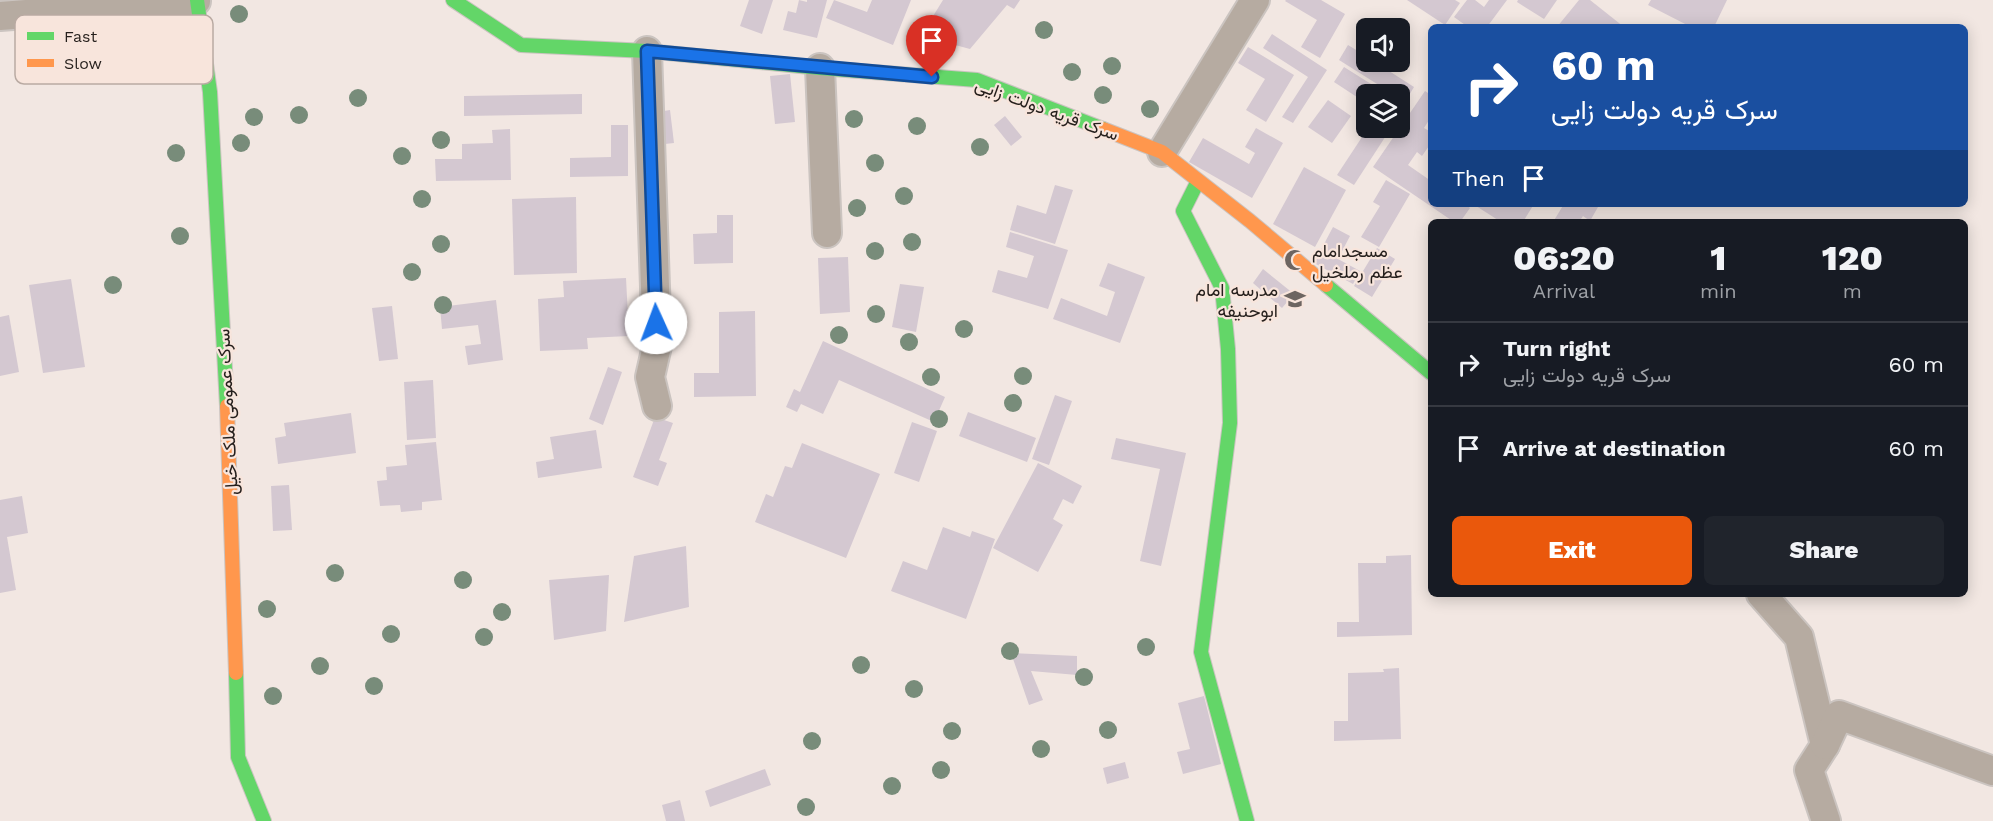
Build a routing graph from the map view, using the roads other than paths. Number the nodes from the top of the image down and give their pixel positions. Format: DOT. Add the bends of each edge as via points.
graph roads {
  1 [pos="453,0"];
  2 [pos="1255,0"];
  3 [pos="197,1"];
  4 [pos="0,16"];
  5 [pos="647,51"];
  6 [pos="820,68"];
  7 [pos="209,84"];
  8 [pos="1162,152"];
  9 [pos="1198,181"];
  10 [pos="827,233"];
  11 [pos="1428,370"];
  12 [pos="657,406"];
  13 [pos="1764,597"];
  14 [pos="1825,745"];
  15 [pos="1993,771"];
  16 [pos="264,821"];
  17 [pos="1247,821"];
  18 [pos="1826,821"];
  1 -- 5 [label="street, سرک قریه دولت زایی" via="521,45"];
  2 -- 8 [label="street"];
  3 -- 4 [label="street"];
  5 -- 6 [label="street, سرک قریه دولت زایی"];
  5 -- 12 [label="street" via="657,346 650,377"];
  6 -- 8 [label="street, سرک قریه دولت زایی" via="977,80"];
  6 -- 10 [label="street"];
  7 -- 16 [label="street, سرک عمومی ملک خیل" via="230,440 238,757"];
  8 -- 9 [label="street, سرک قریه دولت زایی"];
  9 -- 11 [label="street, سرک قریه دولت زایی"];
  9 -- 17 [label="street" via="1183,211 1222,288 1230,423 1201,651"];
  13 -- 14 [label="street" via="1799,637"];
  14 -- 15 [label="street" via="1839,714"];
  14 -- 18 [label="street" via="1809,770"];
}
